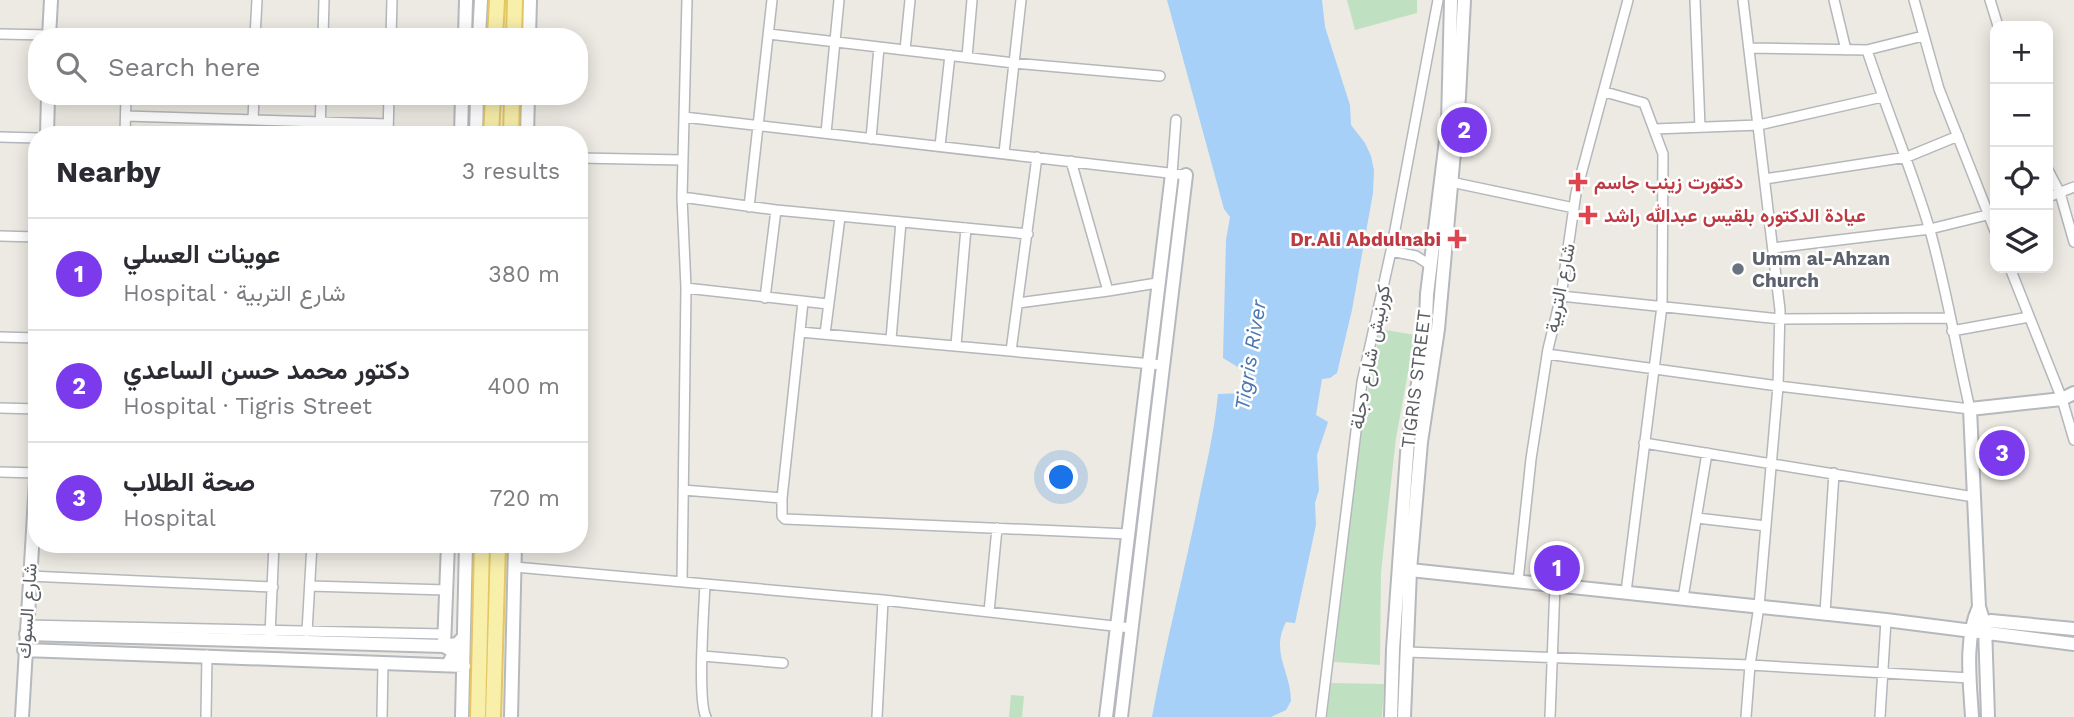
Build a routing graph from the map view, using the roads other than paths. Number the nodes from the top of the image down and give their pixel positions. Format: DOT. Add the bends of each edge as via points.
graph roads {
  1 [pos="51,0"];
  2 [pos="257,0"];
  3 [pos="324,0"];
  4 [pos="392,0"];
  5 [pos="466,0"];
  6 [pos="481,0"];
  7 [pos="496,0"];
  8 [pos="515,0"];
  9 [pos="530,0"];
  10 [pos="687,0"];
  11 [pos="772,0"];
  12 [pos="839,0"];
  13 [pos="910,0"];
  14 [pos="972,0"];
  15 [pos="1021,0"];
  16 [pos="1438,0"];
  17 [pos="1464,0"];
  18 [pos="1628,0"];
  19 [pos="1695,0"];
  20 [pos="1743,0"];
  21 [pos="1834,0"];
  22 [pos="1914,0"];
  23 [pos="1990,0"];
  24 [pos="1450,4"];
  25 [pos="1996,21"];
  26 [pos="50,28"];
  27 [pos="255,28"];
  28 [pos="323,28"];
  29 [pos="391,28"];
  30 [pos="464,28"];
  31 [pos="479,28"];
  32 [pos="495,28"];
  33 [pos="514,28"];
  34 [pos="529,28"];
  35 [pos="0,34"];
  36 [pos="769,34"];
  37 [pos="28,35"];
  38 [pos="1923,36"];
  39 [pos="836,42"];
  40 [pos="879,47"];
  41 [pos="1749,48"];
  42 [pos="905,50"];
  43 [pos="1846,50"];
  44 [pos="1867,50"];
  45 [pos="950,55"];
  46 [pos="967,57"];
  47 [pos="1014,63"];
  48 [pos="1160,76"];
  49 [pos="1605,92"];
  50 [pos="1882,97"];
  51 [pos="48,105"];
  52 [pos="126,105"];
  53 [pos="254,105"];
  54 [pos="321,105"];
  55 [pos="389,105"];
  56 [pos="463,105"];
  57 [pos="477,105"];
  58 [pos="493,105"];
  59 [pos="512,105"];
  60 [pos="528,105"];
  61 [pos="126,116"];
  62 [pos="684,117"];
  63 [pos="253,120"];
  64 [pos="1176,120"];
  65 [pos="320,121"];
  66 [pos="388,124"];
  67 [pos="1759,125"];
  68 [pos="47,126"];
  69 [pos="125,126"];
  70 [pos="320,126"];
  71 [pos="461,126"];
  72 [pos="476,126"];
  73 [pos="491,126"];
  74 [pos="511,126"];
  75 [pos="527,126"];
  76 [pos="758,126"];
  77 [pos="1700,127"];
  78 [pos="1654,129"];
  79 [pos="826,133"];
  80 [pos="1958,136"];
  81 [pos="0,137"];
  82 [pos="28,138"];
  83 [pos="871,139"];
  84 [pos="940,146"];
  85 [pos="1003,153"];
  86 [pos="1037,157"];
  87 [pos="1907,157"];
  88 [pos="588,158"];
  89 [pos="683,160"];
  90 [pos="1071,161"];
  91 [pos="1179,175"];
  92 [pos="1765,179"];
  93 [pos="2053,180"];
  94 [pos="1451,183"];
  95 [pos="2074,187"];
  96 [pos="2060,193"];
  97 [pos="2053,195"];
  98 [pos="682,198"];
  99 [pos="750,207"];
  100 [pos="1574,208"];
  101 [pos="776,210"];
  102 [pos="1990,210"];
  103 [pos="1990,214"];
  104 [pos="840,217"];
  105 [pos="901,222"];
  106 [pos="967,228"];
  107 [pos="1930,229"];
  108 [pos="1028,234"];
  109 [pos="0,236"];
  110 [pos="28,237"];
  111 [pos="2074,242"];
  112 [pos="1773,248"];
  113 [pos="1391,251"];
  114 [pos="1430,265"];
  115 [pos="2012,273"];
  116 [pos="1157,283"];
  117 [pos="685,288"];
  118 [pos="1108,291"];
  119 [pos="1561,296"];
  120 [pos="765,298"];
  121 [pos="803,302"];
  122 [pos="1018,303"];
  123 [pos="828,304"];
  124 [pos="1662,306"];
  125 [pos="2029,317"];
  126 [pos="1950,318"];
  127 [pos="1780,319"];
  128 [pos="1952,331"];
  129 [pos="800,332"];
  130 [pos="825,334"];
  131 [pos="0,337"];
  132 [pos="28,338"];
  133 [pos="891,339"];
  134 [pos="956,345"];
  135 [pos="1011,351"];
  136 [pos="1547,354"];
  137 [pos="1148,363"];
  138 [pos="1163,365"];
  139 [pos="1654,368"];
  140 [pos="1778,386"];
  141 [pos="2068,396"];
  142 [pos="0,408"];
  143 [pos="28,409"];
  144 [pos="1970,409"];
  145 [pos="2074,440"];
  146 [pos="1644,443"];
  147 [pos="1707,453"];
  148 [pos="1771,464"];
  149 [pos="0,472"];
  150 [pos="28,473"];
  151 [pos="1835,473"];
  152 [pos="683,490"];
  153 [pos="1973,497"];
  154 [pos="782,498"];
  155 [pos="1697,518"];
  156 [pos="1766,526"];
  157 [pos="997,528"];
  158 [pos="1128,534"];
  159 [pos="33,553"];
  160 [pos="274,553"];
  161 [pos="312,553"];
  162 [pos="448,553"];
  163 [pos="466,553"];
  164 [pos="482,553"];
  165 [pos="498,553"];
  166 [pos="515,553"];
  167 [pos="515,567"];
  168 [pos="1410,570"];
  169 [pos="30,576"];
  170 [pos="682,581"];
  171 [pos="1518,581"];
  172 [pos="705,583"];
  173 [pos="1555,584"];
  174 [pos="310,586"];
  175 [pos="273,587"];
  176 [pos="446,590"];
  177 [pos="1626,592"];
  178 [pos="1683,598"];
  179 [pos="883,600"];
  180 [pos="1759,606"];
  181 [pos="989,612"];
  182 [pos="1825,613"];
  183 [pos="1886,620"];
  184 [pos="1116,626"];
  185 [pos="1131,628"];
  186 [pos="26,629"];
  187 [pos="1980,629"];
  188 [pos="2074,629"];
  189 [pos="307,632"];
  190 [pos="270,636"];
  191 [pos="464,637"];
  192 [pos="444,640"];
  193 [pos="2074,644"];
  194 [pos="24,650"];
  195 [pos="1407,652"];
  196 [pos="207,655"];
  197 [pos="703,656"];
  198 [pos="1553,656"];
  199 [pos="383,663"];
  200 [pos="783,663"];
  201 [pos="1750,664"];
  202 [pos="449,665"];
  203 [pos="464,666"];
  204 [pos="1884,672"];
  205 [pos="1970,678"];
  206 [pos="22,717"];
  207 [pos="206,717"];
  208 [pos="382,717"];
  209 [pos="462,717"];
  210 [pos="478,717"];
  211 [pos="493,717"];
  212 [pos="510,717"];
  213 [pos="706,717"];
  214 [pos="877,717"];
  215 [pos="1106,717"];
  216 [pos="1121,717"];
  217 [pos="1321,717"];
  218 [pos="1391,717"];
  219 [pos="1404,717"];
  220 [pos="1550,717"];
  221 [pos="1746,717"];
  222 [pos="1881,717"];
  223 [pos="1972,717"];
  224 [pos="1988,717"];
  1 -- 26 [label="street"];
  2 -- 27 [label="street"];
  3 -- 28 [label="street"];
  4 -- 29 [label="street"];
  5 -- 30 [label="street"];
  6 -- 31 [label="street"];
  7 -- 32 [label="main road"];
  8 -- 33 [label="main road"];
  9 -- 34 [label="street"];
  10 -- 62 [label="street"];
  11 -- 36 [label="street"];
  12 -- 39 [label="street"];
  13 -- 42 [label="street"];
  14 -- 46 [label="street"];
  15 -- 47 [label="street"];
  16 -- 113 [label="street, كورنيش شارع دجلة"];
  17 -- 94 [label="street, TIGRIS STREET"];
  18 -- 49 [label="street, شارع التربية"];
  19 -- 77 [label="street"];
  20 -- 41 [label="street"];
  21 -- 43 [label="street"];
  22 -- 38 [label="street"];
  23 -- 25 [label="street"];
  24 -- 114 [label="street, TIGRIS STREET" via="1448,124"];
  35 -- 37 [label="street"];
  36 -- 39 [label="street"];
  36 -- 76 [label="street"];
  38 -- 44 [label="street"];
  38 -- 80 [label="street"];
  39 -- 40 [label="street"];
  39 -- 79 [label="street"];
  40 -- 42 [label="street"];
  40 -- 83 [label="street"];
  41 -- 43 [label="street"];
  41 -- 67 [label="street"];
  42 -- 45 [label="street"];
  43 -- 44 [label="street"];
  44 -- 50 [label="street"];
  45 -- 46 [label="street"];
  45 -- 84 [label="street"];
  46 -- 47 [label="street"];
  47 -- 48 [label="street"];
  47 -- 85 [label="street"];
  49 -- 78 [label="street" via="1644,103"];
  49 -- 100 [label="street, شارع التربية"];
  50 -- 67 [label="street"];
  50 -- 87 [label="street"];
  51 -- 68 [label="street"];
  52 -- 61 [label="street"];
  53 -- 63 [label="street"];
  54 -- 65 [label="street"];
  55 -- 66 [label="street"];
  56 -- 71 [label="street"];
  57 -- 72 [label="street"];
  58 -- 73 [label="main road"];
  59 -- 74 [label="main road"];
  60 -- 75 [label="street"];
  61 -- 63 [label="street"];
  61 -- 69 [label="street"];
  62 -- 76 [label="street"];
  62 -- 89 [label="street"];
  63 -- 65 [label="street"];
  64 -- 91 [label="street"];
  65 -- 66 [label="street"];
  65 -- 70 [label="street"];
  67 -- 77 [label="street"];
  67 -- 92 [label="street"];
  76 -- 79 [label="street"];
  76 -- 99 [label="street"];
  77 -- 78 [label="street"];
  78 -- 124 [label="street" via="1663,154"];
  79 -- 83 [label="street"];
  80 -- 87 [label="street"];
  80 -- 102 [label="street"];
  81 -- 82 [label="street"];
  83 -- 84 [label="street"];
  84 -- 85 [label="street"];
  85 -- 86 [label="street"];
  86 -- 90 [label="street"];
  86 -- 108 [label="street"];
  87 -- 92 [label="street"];
  87 -- 107 [label="street"];
  88 -- 89 [label="street"];
  89 -- 98 [label="street"];
  90 -- 91 [label="street"];
  90 -- 118 [label="street"];
  91 -- 116 [label="street"];
  91 -- 138 [label="street"];
  92 -- 112 [label="street"];
  93 -- 96 [label="street"];
  94 -- 100 [label="street"];
  94 -- 168 [label="street, TIGRIS STREET"];
  95 -- 96 [label="street"];
  96 -- 97 [label="street"];
  96 -- 111 [label="street"];
  98 -- 99 [label="street"];
  98 -- 117 [label="street"];
  99 -- 101 [label="street"];
  100 -- 119 [label="street, شارع التربية"];
  101 -- 104 [label="street"];
  101 -- 120 [label="street"];
  103 -- 107 [label="street"];
  104 -- 105 [label="street"];
  104 -- 123 [label="street"];
  105 -- 106 [label="street"];
  105 -- 133 [label="street"];
  106 -- 108 [label="street"];
  106 -- 134 [label="street"];
  107 -- 112 [label="street"];
  107 -- 126 [label="street"];
  108 -- 122 [label="street"];
  109 -- 110 [label="street"];
  112 -- 127 [label="street"];
  113 -- 114 [label="street" via="1416,256"];
  113 -- 217 [label="street, كورنيش شارع دجلة" via="1362,382"];
  114 -- 218 [label="street, TIGRIS STREET" via="1425,344 1404,481"];
  115 -- 125 [label="street"];
  116 -- 118 [label="street"];
  116 -- 137 [label="street"];
  117 -- 120 [label="street"];
  117 -- 152 [label="street"];
  118 -- 122 [label="street"];
  119 -- 124 [label="street"];
  119 -- 136 [label="street, شارع التربية"];
  120 -- 121 [label="street"];
  121 -- 123 [label="street"];
  121 -- 129 [label="street"];
  122 -- 135 [label="street"];
  123 -- 130 [label="street"];
  124 -- 127 [label="street"];
  124 -- 139 [label="street"];
  125 -- 128 [label="street"];
  125 -- 141 [label="street"];
  126 -- 127 [label="street"];
  126 -- 128 [label="street"];
  127 -- 140 [label="street"];
  128 -- 144 [label="street"];
  129 -- 130 [label="street"];
  129 -- 154 [label="street"];
  130 -- 133 [label="street"];
  131 -- 132 [label="street"];
  133 -- 134 [label="street"];
  134 -- 135 [label="street"];
  135 -- 137 [label="street"];
  136 -- 139 [label="street"];
  136 -- 171 [label="street, شارع التربية"];
  137 -- 138 [label="street"];
  137 -- 158 [label="street"];
  138 -- 185 [label="street"];
  139 -- 140 [label="street"];
  139 -- 146 [label="street"];
  140 -- 144 [label="street"];
  140 -- 148 [label="street"];
  141 -- 144 [label="street"];
  141 -- 145 [label="street"];
  142 -- 143 [label="street"];
  144 -- 153 [label="street"];
  146 -- 147 [label="street"];
  146 -- 177 [label="street"];
  147 -- 148 [label="street"];
  147 -- 155 [label="street"];
  148 -- 151 [label="street"];
  148 -- 156 [label="street"];
  149 -- 150 [label="street"];
  151 -- 153 [label="street"];
  151 -- 182 [label="street"];
  152 -- 154 [label="street"];
  152 -- 170 [label="street"];
  153 -- 187 [label="street"];
  154 -- 157 [label="street" via="785,519"];
  155 -- 156 [label="street"];
  155 -- 178 [label="street"];
  156 -- 180 [label="street"];
  157 -- 158 [label="street"];
  157 -- 181 [label="street"];
  158 -- 184 [label="street"];
  159 -- 169 [label="street, شارع السوك"];
  160 -- 175 [label="street"];
  161 -- 174 [label="street"];
  162 -- 176 [label="street"];
  163 -- 191 [label="street"];
  164 -- 210 [label="main road"];
  165 -- 211 [label="main road"];
  166 -- 167 [label="street"];
  167 -- 170 [label="street"];
  167 -- 212 [label="street"];
  168 -- 171 [label="street"];
  168 -- 195 [label="street, TIGRIS STREET"];
  169 -- 175 [label="street"];
  169 -- 186 [label="street, شارع السوك"];
  170 -- 172 [label="street"];
  171 -- 173 [label="street"];
  172 -- 179 [label="street"];
  172 -- 197 [label="street"];
  173 -- 177 [label="street"];
  173 -- 198 [label="street"];
  174 -- 176 [label="street"];
  174 -- 189 [label="street"];
  175 -- 190 [label="street"];
  176 -- 192 [label="street"];
  177 -- 178 [label="street"];
  178 -- 180 [label="street"];
  179 -- 181 [label="street"];
  179 -- 214 [label="street"];
  180 -- 182 [label="street"];
  180 -- 201 [label="street"];
  181 -- 184 [label="street"];
  182 -- 183 [label="street"];
  183 -- 187 [label="street"];
  183 -- 204 [label="street"];
  184 -- 185 [label="street"];
  184 -- 215 [label="street"];
  185 -- 216 [label="street"];
  186 -- 190 [label="street"];
  186 -- 194 [label="street, شارع السوك"];
  187 -- 188 [label="street"];
  187 -- 193 [label="street"];
  187 -- 205 [label="street"];
  187 -- 224 [label="street"];
  189 -- 190 [label="street"];
  189 -- 192 [label="street"];
  190 -- 192 [label="street"];
  191 -- 192 [label="street" via="457,644"];
  191 -- 203 [label="street"];
  192 -- 202 [label="street" via="453,655"];
  194 -- 196 [label="street"];
  194 -- 206 [label="street, شارع السوك"];
  195 -- 198 [label="street"];
  195 -- 219 [label="street, TIGRIS STREET"];
  196 -- 199 [label="street"];
  196 -- 207 [label="street"];
  197 -- 200 [label="street"];
  197 -- 213 [label="street"];
  198 -- 201 [label="street"];
  198 -- 220 [label="street"];
  199 -- 202 [label="street"];
  199 -- 208 [label="street"];
  201 -- 204 [label="street"];
  201 -- 221 [label="street"];
  202 -- 203 [label="street"];
  203 -- 209 [label="street"];
  204 -- 205 [label="street"];
  204 -- 222 [label="street"];
  205 -- 223 [label="street"];
}
